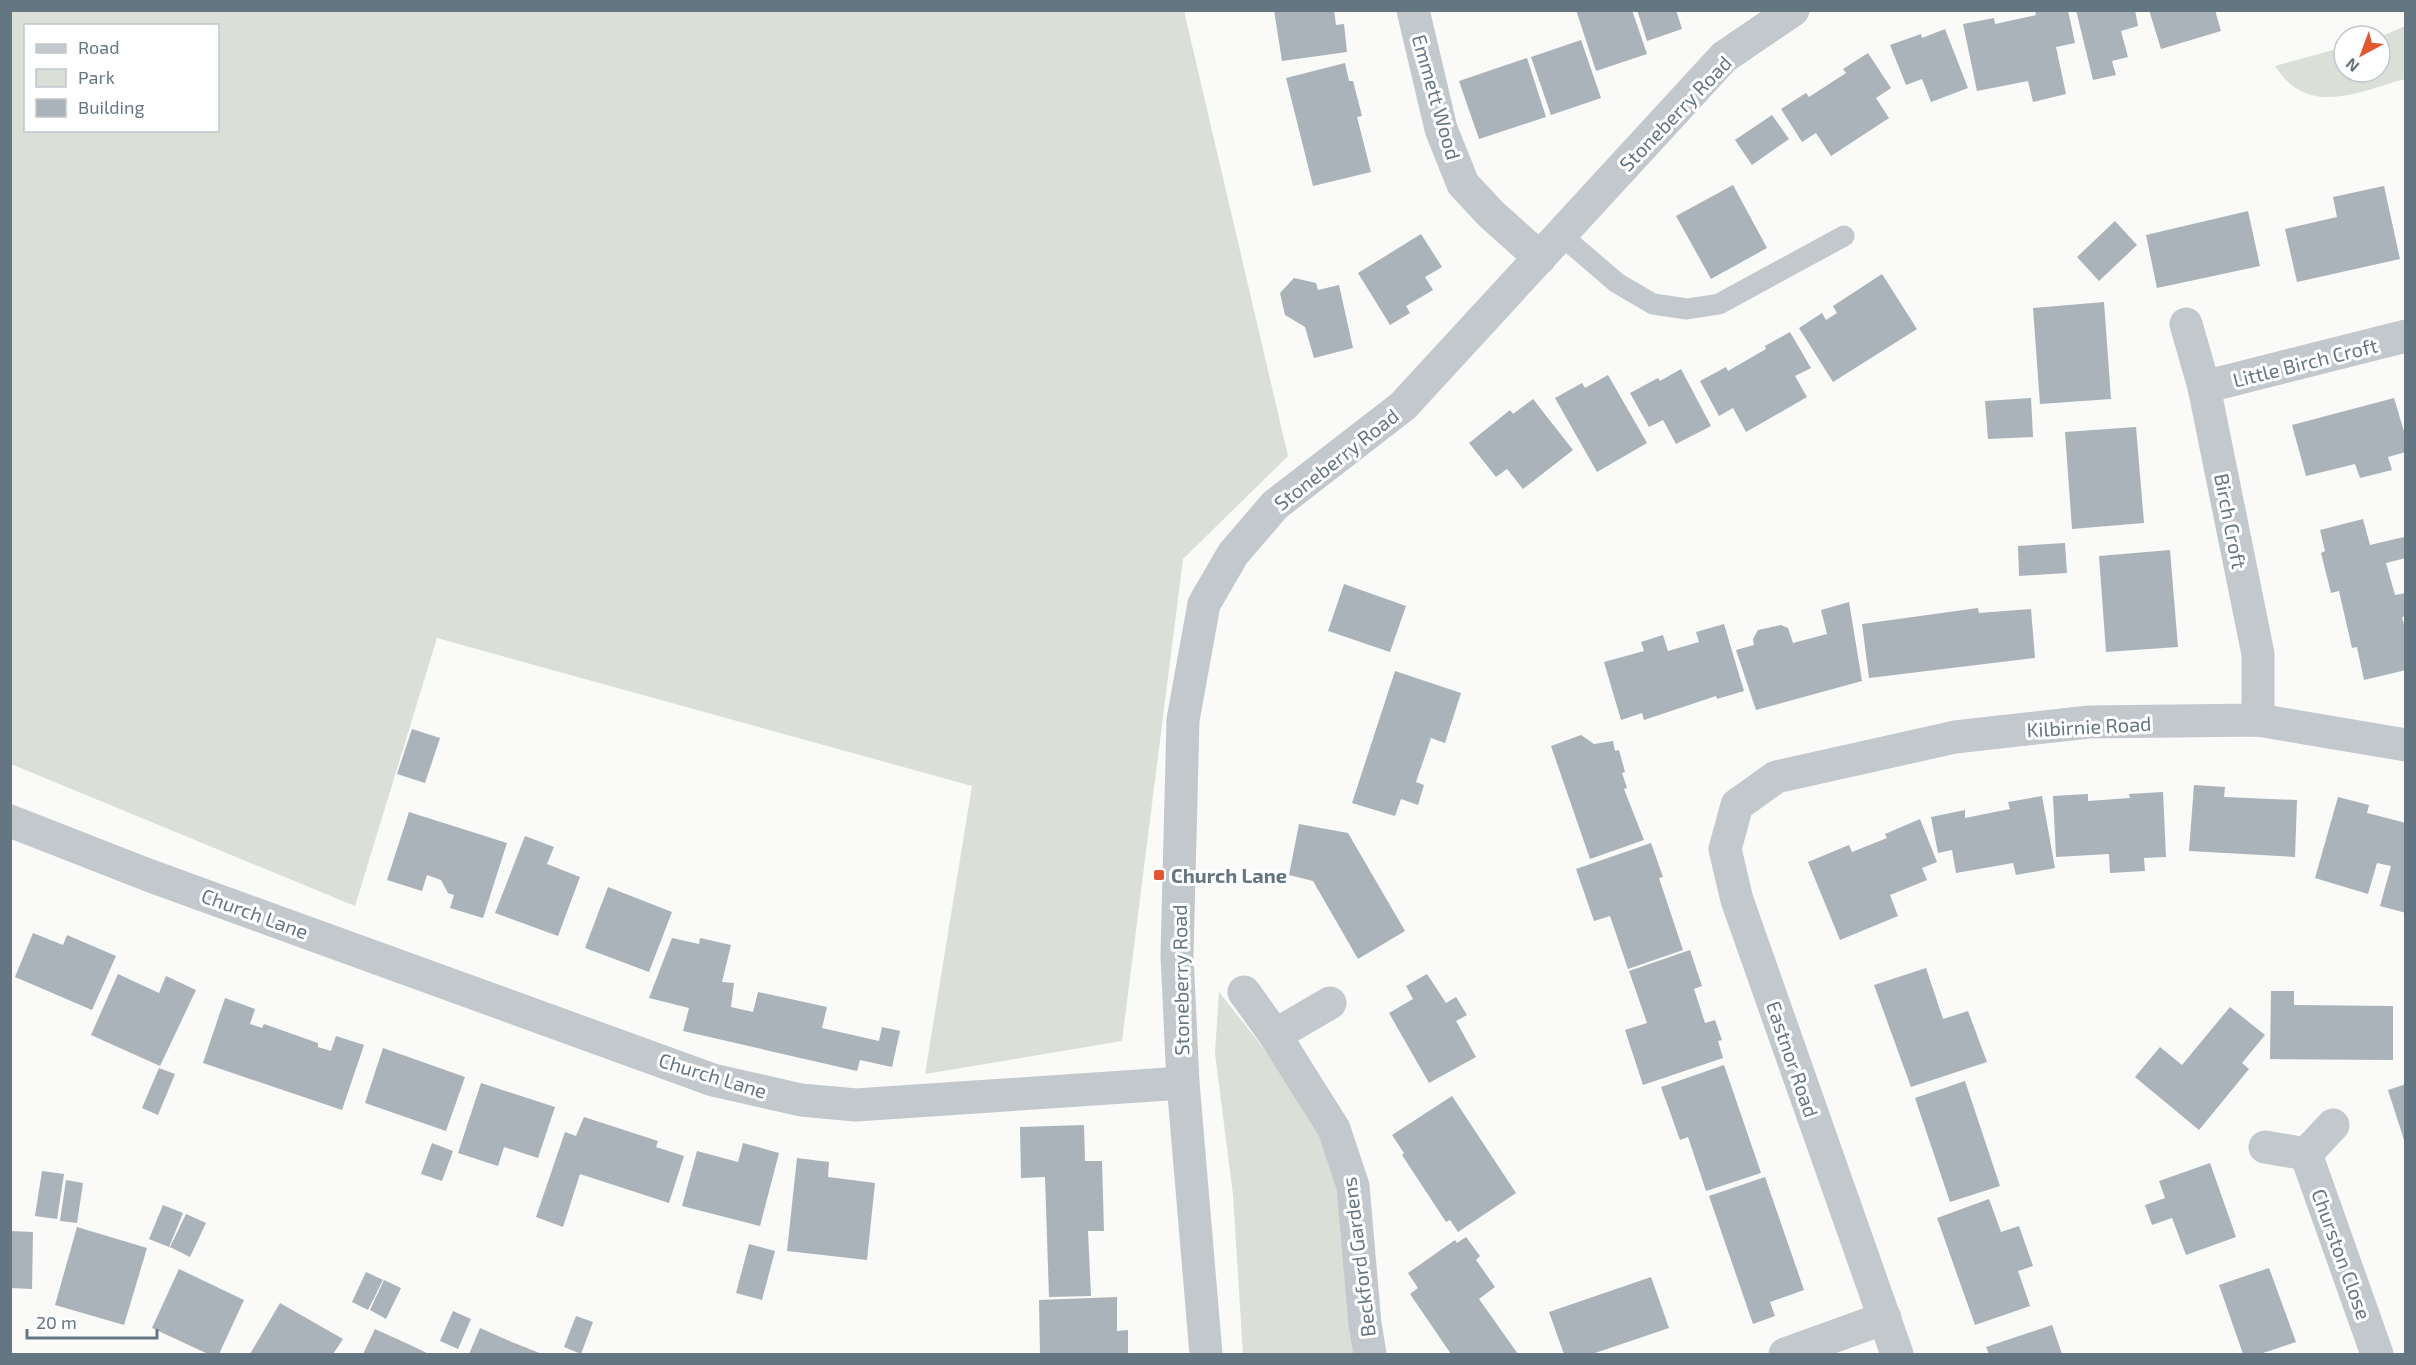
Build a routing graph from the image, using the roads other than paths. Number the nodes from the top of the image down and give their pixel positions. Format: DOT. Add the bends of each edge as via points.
graph roads {
  1 [pos="1413,10"];
  2 [pos="1793,10"];
  3 [pos="1844,236"];
  4 [pos="1550,246"];
  5 [pos="2186,324"];
  6 [pos="2406,336"];
  7 [pos="2204,387"];
  8 [pos="2258,720"];
  9 [pos="2406,745"];
  10 [pos="1776,777"];
  11 [pos="10,821"];
  12 [pos="1244,992"];
  13 [pos="1330,1003"];
  14 [pos="1275,1035"];
  15 [pos="1183,1083"];
  16 [pos="2333,1125"];
  17 [pos="2265,1147"];
  18 [pos="2306,1154"];
  19 [pos="1885,1318"];
  20 [pos="1206,1354"];
  21 [pos="1370,1354"];
  22 [pos="1785,1354"];
  23 [pos="1897,1354"];
  24 [pos="2378,1354"];
  1 -- 4 [label="street, Emmett Wood" via="1441,129 1463,184 1491,214"];
  2 -- 4 [label="street, Stoneberry Road" via="1724,57"];
  3 -- 4 [label="lane" via="1719,304 1687,309 1653,304"];
  4 -- 15 [label="street, Stoneberry Road" via="1403,406 1275,505 1233,554 1204,604 1183,720 1177,955"];
  5 -- 7 [label="street, Birch Croft"];
  6 -- 7 [label="street, Little Birch Croft"];
  7 -- 8 [label="street, Birch Croft" via="2258,654"];
  8 -- 9 [label="street, Kilbirnie Road"];
  8 -- 10 [label="street, Kilbirnie Road" via="2089,722 1955,736"];
  10 -- 19 [label="street, Eastnor Road" via="1737,805 1725,849 1737,900"];
  11 -- 15 [label="street, Church Lane" via="713,1080 801,1100 856,1105"];
  12 -- 14 [label="street, Beckford Gardens"];
  13 -- 14 [label="street"];
  14 -- 21 [label="street, Beckford Gardens" via="1334,1129 1353,1186"];
  15 -- 20 [label="street"];
  16 -- 18 [label="street"];
  17 -- 18 [label="street"];
  18 -- 24 [label="street, Churston Close"];
  19 -- 22 [label="street"];
  19 -- 23 [label="street, Eastnor Road"];
}
